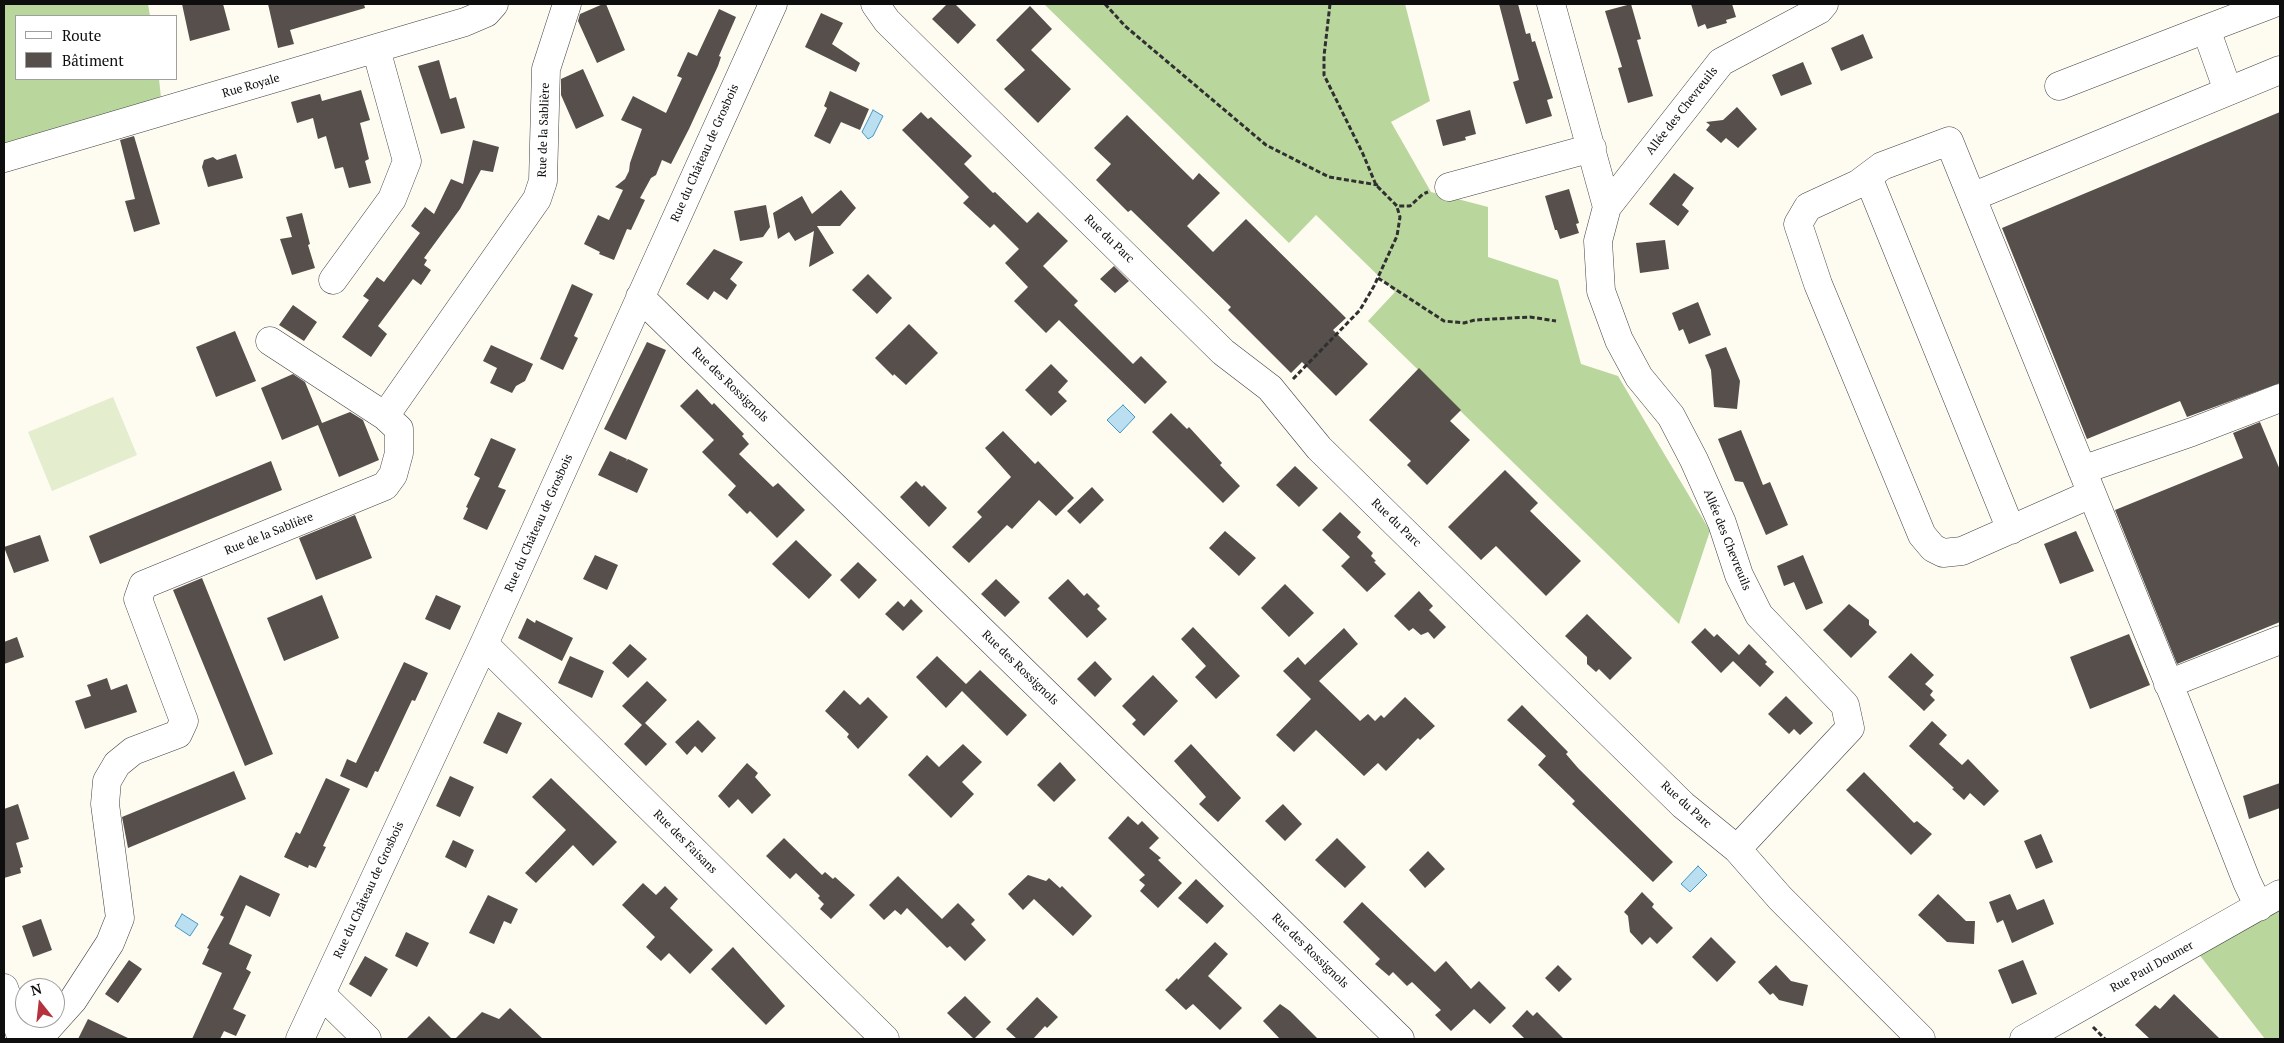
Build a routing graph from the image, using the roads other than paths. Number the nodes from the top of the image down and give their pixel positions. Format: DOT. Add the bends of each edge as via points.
graph roads {
  1 [pos="494,4"];
  2 [pos="567,4"];
  3 [pos="773,4"];
  4 [pos="875,4"];
  5 [pos="1552,4"];
  6 [pos="1824,4"];
  7 [pos="2272,4"];
  8 [pos="2206,29"];
  9 [pos="376,49"];
  10 [pos="2280,70"];
  11 [pos="2059,86"];
  12 [pos="2228,91"];
  13 [pos="1592,148"];
  14 [pos="4,158"];
  15 [pos="1868,177"];
  16 [pos="1450,187"];
  17 [pos="1972,197"];
  18 [pos="1607,207"];
  19 [pos="332,280"];
  20 [pos="640,297"];
  21 [pos="270,341"];
  22 [pos="2280,398"];
  23 [pos="385,416"];
  24 [pos="2086,482"];
  25 [pos="2011,530"];
  26 [pos="2280,640"];
  27 [pos="484,644"];
  28 [pos="2168,684"];
  29 [pos="1737,849"];
  30 [pos="2270,901"];
  31 [pos="4,988"];
  32 [pos="321,994"];
  33 [pos="22,1039"];
  34 [pos="38,1039"];
  35 [pos="300,1039"];
  36 [pos="367,1039"];
  37 [pos="886,1039"];
  38 [pos="1400,1039"];
  39 [pos="1922,1039"];
  40 [pos="2024,1039"];
  1 -- 9 [label="street, Rue Royale" via="486,13 465,22"];
  2 -- 23 [label="street, Rue de la Sablière" via="546,69 543,180 537,199"];
  3 -- 20 [label="street, Rue du Château de Grosbois"];
  4 -- 29 [label="street, Rue du Parc" via="887,22 1223,352 1270,388 1319,448 1683,805"];
  5 -- 13 [label="street, Allée des Chevreuils"];
  6 -- 18 [label="street, Allée des Chevreuils" via="1819,10 1721,62"];
  7 -- 8 [label="street"];
  8 -- 11 [label="street"];
  8 -- 12 [label="street"];
  9 -- 14 [label="street, Rue Royale"];
  9 -- 19 [label="street" via="407,161 392,199"];
  10 -- 12 [label="street"];
  12 -- 17 [label="street"];
  13 -- 16 [label="street"];
  13 -- 18 [label="street, Allée des Chevreuils"];
  15 -- 17 [label="street" via="1882,166 1949,142"];
  15 -- 25 [label="street"];
  15 -- 25 [label="street" via="1808,207 1798,224 1818,284 1922,535 1943,554 1962,551"];
  17 -- 24 [label="street"];
  18 -- 29 [label="street, Allée des Chevreuils" via="1598,241 1601,291 1619,340 1639,377 1671,416 1694,460 1722,523 1739,575 1759,616 1845,705 1850,728"];
  20 -- 27 [label="street, Rue du Château de Grosbois"];
  20 -- 38 [label="street, Rue des Rossignols"];
  21 -- 23 [label="street"];
  22 -- 24 [label="street" via="2192,432"];
  23 -- 34 [label="street, Rue de la Sablière" via="399,429 399,452 393,475 385,486 144,585 138,599 184,721 178,734 134,751 117,764 107,781 105,804 120,918 110,943 73,1000"];
  24 -- 25 [label="street"];
  24 -- 28 [label="street"];
  26 -- 28 [label="street"];
  27 -- 32 [label="street, Rue du Château de Grosbois"];
  27 -- 37 [label="street, Rue des Faisans"];
  28 -- 30 [label="street" via="2247,882"];
  29 -- 39 [label="street, Rue du Parc" via="1780,898"];
  30 -- 40 [label="street, Rue Paul Doumer"];
  31 -- 33 [label="street"];
  32 -- 35 [label="street, Rue du Château de Grosbois"];
  32 -- 36 [label="street"];
}
